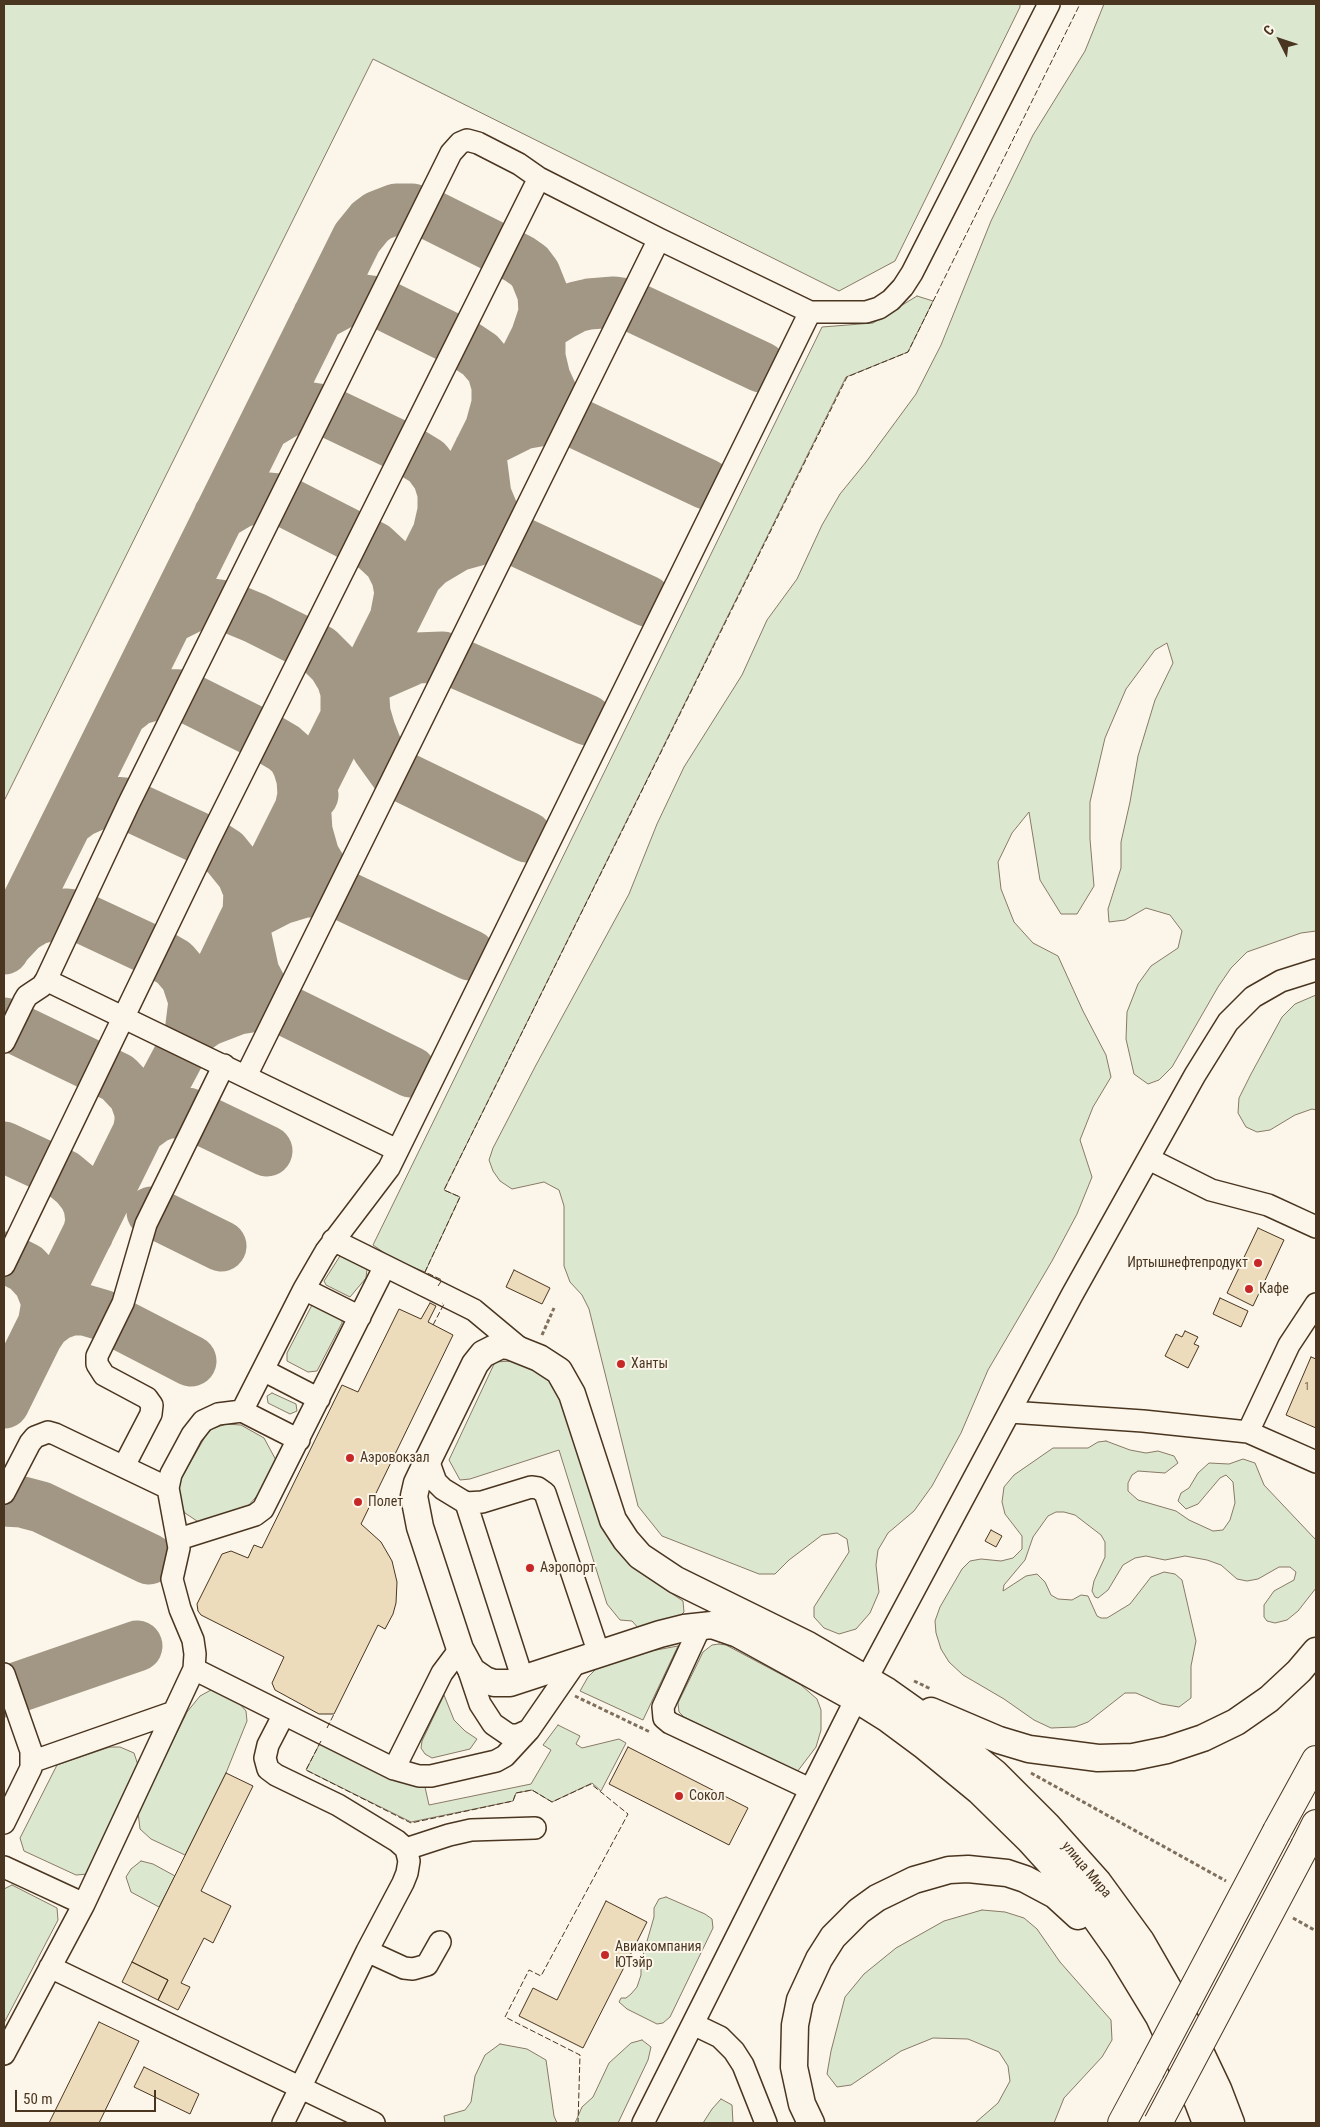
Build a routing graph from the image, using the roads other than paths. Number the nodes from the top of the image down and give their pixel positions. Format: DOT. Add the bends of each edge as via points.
graph roads {
  1 [pos="1050,4"];
  2 [pos="539,178"];
  3 [pos="659,239"];
  4 [pos="810,312"];
  5 [pos="1316,970"];
  6 [pos="46,980"];
  7 [pos="125,1018"];
  8 [pos="4,1042"];
  9 [pos="224,1066"];
  10 [pos="246,1076"];
  11 [pos="398,1150"];
  12 [pos="1149,1159"];
  13 [pos="1316,1227"];
  14 [pos="333,1240"];
  15 [pos="4,1265"];
  16 [pos="385,1266"];
  17 [pos="304,1290"];
  18 [pos="1316,1304"];
  19 [pos="360,1317"];
  20 [pos="493,1325"];
  21 [pos="522,1350"];
  22 [pos="475,1364"];
  23 [pos="263,1370"];
  24 [pos="320,1399"];
  25 [pos="242,1411"];
  26 [pos="1010,1412"];
  27 [pos="1248,1432"];
  28 [pos="299,1440"];
  29 [pos="428,1460"];
  30 [pos="1316,1462"];
  31 [pos="124,1466"];
  32 [pos="168,1488"];
  33 [pos="4,1493"];
  34 [pos="466,1503"];
  35 [pos="179,1539"];
  36 [pos="701,1625"];
  37 [pos="1316,1651"];
  38 [pos="463,1656"];
  39 [pos="587,1658"];
  40 [pos="194,1669"];
  41 [pos="4,1674"];
  42 [pos="522,1680"];
  43 [pos="879,1686"];
  44 [pos="174,1712"];
  45 [pos="284,1714"];
  46 [pos="529,1730"];
  47 [pos="1316,1760"];
  48 [pos="31,1762"];
  49 [pos="394,1768"];
  50 [pos="810,1789"];
  51 [pos="4,1823"];
  52 [pos="535,1828"];
  53 [pos="1311,1835"];
  54 [pos="406,1849"];
  55 [pos="4,1866"];
  56 [pos="84,1904"];
  57 [pos="440,1942"];
  58 [pos="367,1951"];
  59 [pos="50,1966"];
  60 [pos="1141,1988"];
  61 [pos="693,2024"];
  62 [pos="4,2054"];
  63 [pos="1150,2071"];
  64 [pos="300,2086"];
  65 [pos="283,2123"];
  66 [pos="374,2123"];
  67 [pos="643,2123"];
  68 [pos="766,2123"];
  69 [pos="811,2123"];
  70 [pos="1114,2123"];
  71 [pos="1122,2123"];
  72 [pos="1158,2123"];
  73 [pos="1206,2123"];
  74 [pos="1231,2123"];
  1 -- 4 [label="street" via="903,287 892,300 866,312"];
  2 -- 3 [label="street"];
  2 -- 6 [label="street" via="478,143 467,140 450,153 128,805"];
  2 -- 7 [label="street" via="208,842"];
  3 -- 4 [label="street"];
  3 -- 10 [label="street"];
  4 -- 11 [label="street"];
  5 -- 12 [label="street" via="1281,981 1253,997 1228,1022"];
  6 -- 7 [label="street"];
  6 -- 8 [label="street" via="24,1001"];
  7 -- 9 [label="street"];
  7 -- 15 [label="street"];
  9 -- 10 [label="street"];
  9 -- 31 [label="street" via="146,1224 123,1303 97,1356 97,1364 104,1375 147,1398 152,1405 151,1414"];
  10 -- 11 [label="street"];
  11 -- 14 [label="street" via="383,1176"];
  12 -- 13 [label="street" via="1211,1190 1268,1205"];
  12 -- 26 [label="street"];
  14 -- 16 [label="street"];
  14 -- 17 [label="street"];
  16 -- 19 [label="street"];
  16 -- 20 [label="street" via="474,1310"];
  17 -- 19 [label="street"];
  17 -- 23 [label="street"];
  18 -- 27 [label="street" via="1289,1345"];
  19 -- 24 [label="street"];
  20 -- 21 [label="street"];
  20 -- 22 [label="street"];
  21 -- 22 [label="main road" via="501,1345 483,1354"];
  21 -- 43 [label="main road" via="551,1364 567,1382 613,1520 640,1556 676,1580 808,1645"];
  22 -- 29 [label="main road"];
  23 -- 24 [label="street"];
  23 -- 25 [label="street"];
  24 -- 28 [label="street"];
  25 -- 28 [label="street"];
  25 -- 32 [label="street" via="218,1414 198,1427 171,1474"];
  26 -- 27 [label="street"];
  26 -- 43 [label="street"];
  27 -- 30 [label="street"];
  28 -- 35 [label="street" via="263,1509 255,1515"];
  29 -- 34 [label="street" via="442,1489"];
  29 -- 38 [label="main road" via="417,1484 415,1510"];
  31 -- 32 [label="street"];
  31 -- 33 [label="street" via="55,1434 42,1433 30,1442"];
  32 -- 35 [label="street"];
  34 -- 39 [label="street" via="482,1502 531,1487 545,1493"];
  34 -- 42 [label="street"];
  35 -- 40 [label="street" via="172,1579 193,1640"];
  36 -- 39 [label="main road" via="660,1634"];
  36 -- 43 [label="main road" via="724,1628"];
  36 -- 50 [label="street" via="662,1707 664,1718"];
  37 -- 43 [label="main road" via="1269,1699 1236,1722 1203,1738 1133,1757 1098,1758 1029,1749 968,1727"];
  38 -- 42 [label="main road" via="476,1676 485,1680 503,1683"];
  38 -- 46 [label="street" via="480,1704 493,1724 509,1735"];
  38 -- 49 [label="street" via="442,1673"];
  39 -- 42 [label="main road"];
  39 -- 46 [label="street"];
  40 -- 44 [label="street"];
  40 -- 45 [label="street"];
  41 -- 48 [label="street" via="32,1751"];
  43 -- 50 [label="street"];
  43 -- 60 [label="main road, улица Мира" via="888,1719 965,1779 1030,1841 1079,1895"];
  43 -- 74 [label="main road, улица Мира" via="995,1774 1098,1882 1141,1941 1179,2007"];
  44 -- 48 [label="street"];
  44 -- 56 [label="street"];
  45 -- 49 [label="street"];
  45 -- 54 [label="street" via="268,1746 265,1758 268,1769 356,1815"];
  46 -- 49 [label="street" via="512,1750 496,1761 432,1776 406,1774"];
  47 -- 63 [label="highway, bridge"];
  48 -- 51 [label="street"];
  50 -- 61 [label="street"];
  52 -- 54 [label="street" via="471,1830"];
  53 -- 72 [label="highway, bridge"];
  54 -- 58 [label="street" via="407,1873"];
  55 -- 56 [label="street"];
  56 -- 59 [label="street"];
  57 -- 58 [label="street" via="428,1965 413,1970"];
  58 -- 64 [label="street"];
  59 -- 62 [label="street"];
  59 -- 64 [label="street"];
  60 -- 69 [label="main road" via="1097,1935 1066,1904 1041,1886 1006,1873 968,1870 949,1870 914,1880 877,1898 846,1924 818,1959 808,1979 799,2009 794,2051 796,2083"];
  60 -- 73 [label="main road, улица Мира" via="1159,2017"];
  61 -- 67 [label="street"];
  61 -- 68 [label="street" via="720,2037 734,2051 744,2065"];
  63 -- 70 [label="main road"];
  63 -- 71 [label="highway"];
  64 -- 65 [label="street"];
  64 -- 66 [label="street"];
}
